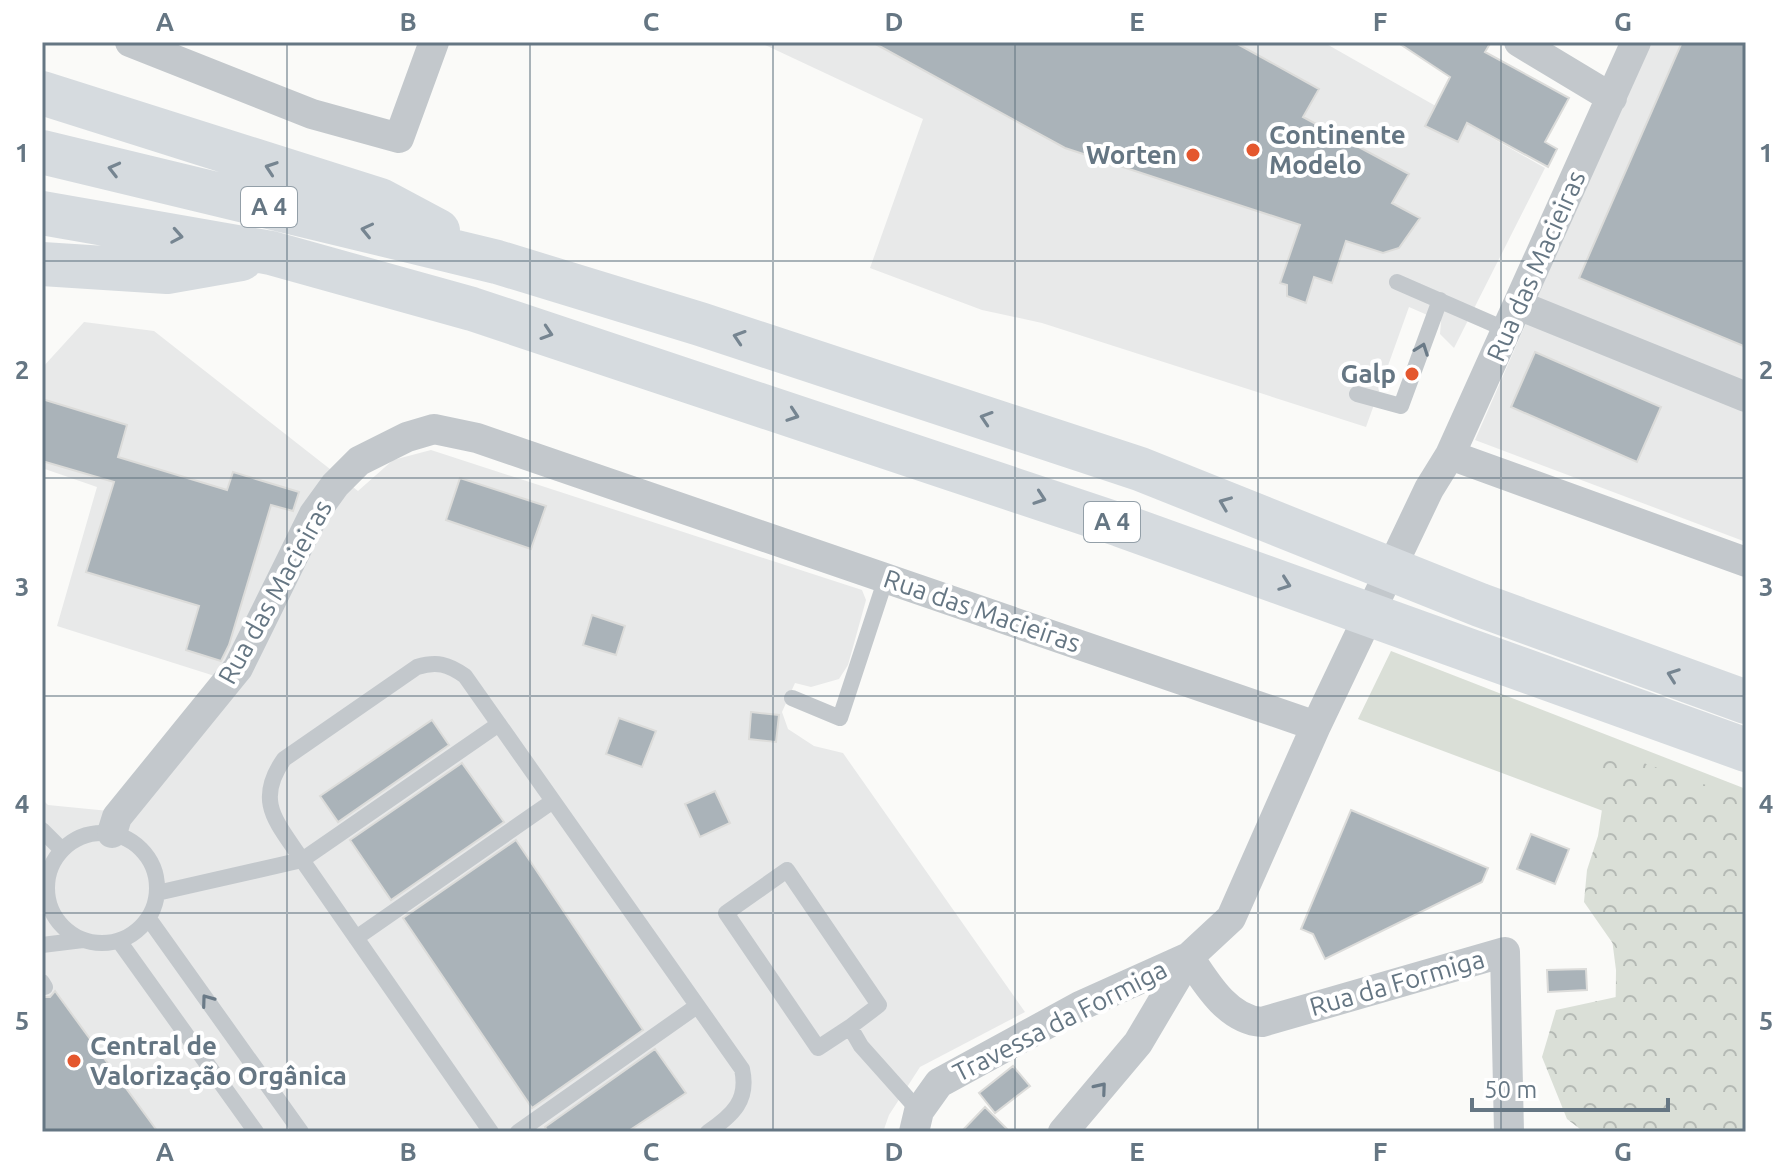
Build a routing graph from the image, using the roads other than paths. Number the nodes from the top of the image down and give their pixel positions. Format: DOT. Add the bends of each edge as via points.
graph roads {
  1 [pos="130,42"];
  2 [pos="434,42"];
  3 [pos="1519,42"];
  4 [pos="1636,42"];
  5 [pos="54,94"];
  6 [pos="1612,98"];
  7 [pos="42,152"];
  8 [pos="42,213"];
  9 [pos="271,253"];
  10 [pos="497,262"];
  11 [pos="42,264"];
  12 [pos="1397,282"];
  13 [pos="1440,300"];
  14 [pos="1512,317"];
  15 [pos="1357,394"];
  16 [pos="1746,397"];
  17 [pos="1450,455"];
  18 [pos="1746,562"];
  19 [pos="886,578"];
  20 [pos="792,698"];
  21 [pos="1746,702"];
  22 [pos="499,724"];
  23 [pos="1316,726"];
  24 [pos="1746,750"];
  25 [pos="553,801"];
  26 [pos="42,830"];
  27 [pos="112,833"];
  28 [pos="62,850"];
  29 [pos="302,860"];
  30 [pos="47,866"];
  31 [pos="157,893"];
  32 [pos="149,919"];
  33 [pos="356,938"];
  34 [pos="83,940"];
  35 [pos="119,941"];
  36 [pos="42,945"];
  37 [pos="1189,957"];
  38 [pos="697,1006"];
  39 [pos="850,1027"];
  40 [pos="917,1122"];
  41 [pos="256,1132"];
  42 [pos="301,1132"];
  43 [pos="491,1132"];
  44 [pos="518,1132"];
  45 [pos="708,1132"];
  46 [pos="1063,1132"];
  47 [pos="1509,1132"];
  1 -- 2 [label="street" via="312,114 399,138"];
  3 -- 6 [label="street"];
  4 -- 6 [label="street, Rua das Macieiras"];
  10 -- 5 [label="highway, one-way" via="380,200"];
  6 -- 14 [label="street, Rua das Macieiras"];
  10 -- 7 [label="highway, A 4, one-way"];
  8 -- 9 [label="highway, A 4, one-way"];
  9 -- 11 [label="highway" via="167,272"];
  9 -- 24 [label="highway, A 4, one-way" via="472,309 789,413 1120,525"];
  21 -- 10 [label="highway, A 4, one-way" via="1480,605 1140,469"];
  12 -- 13 [label="lane"];
  13 -- 14 [label="lane"];
  15 -- 13 [label="lane, one-way" via="1401,406"];
  14 -- 16 [label="street"];
  14 -- 17 [label="street, Rua das Macieiras"];
  17 -- 18 [label="street"];
  17 -- 23 [label="street, Rua das Macieiras"];
  19 -- 20 [label="lane" via="840,718"];
  19 -- 23 [label="street, Rua das Macieiras"];
  19 -- 27 [label="street, Rua das Macieiras" via="477,438 434,429 407,437 359,461 335,485 314,514 238,668 117,817"];
  22 -- 25 [label="lane"];
  22 -- 29 [label="lane"];
  22 -- 29 [label="lane" via="465,676 450,665 417,667 284,759 271,778 273,815"];
  23 -- 37 [label="street" via="1231,918"];
  25 -- 33 [label="lane"];
  25 -- 38 [label="lane"];
  26 -- 28 [label="lane"];
  27 -- 28 [label="lane" via="76,839"];
  27 -- 31 [label="lane" via="144,851 153,866"];
  28 -- 30 [label="lane"];
  29 -- 31 [label="lane"];
  29 -- 33 [label="lane"];
  30 -- 34 [label="lane" via="51,909 67,931"];
  31 -- 32 [label="lane"];
  32 -- 35 [label="lane"];
  42 -- 32 [label="lane, one-way"];
  33 -- 43 [label="lane"];
  34 -- 35 [label="lane"];
  34 -- 36 [label="lane"];
  35 -- 41 [label="lane"];
  37 -- 40 [label="street, Travessa da Formiga" via="1080,1006 939,1083"];
  46 -- 37 [label="street, one-way" via="1138,1043"];
  37 -- 47 [label="street, Rua da Formiga" via="1226,1005 1245,1021 1262,1022 1505,952"];
  38 -- 44 [label="lane"];
  38 -- 45 [label="lane" via="742,1069 746,1085 730,1117"];
  39 -- 39 [label="lane" via="879,1005 787,870 726,913 818,1048"];
  39 -- 40 [label="lane"];
}
